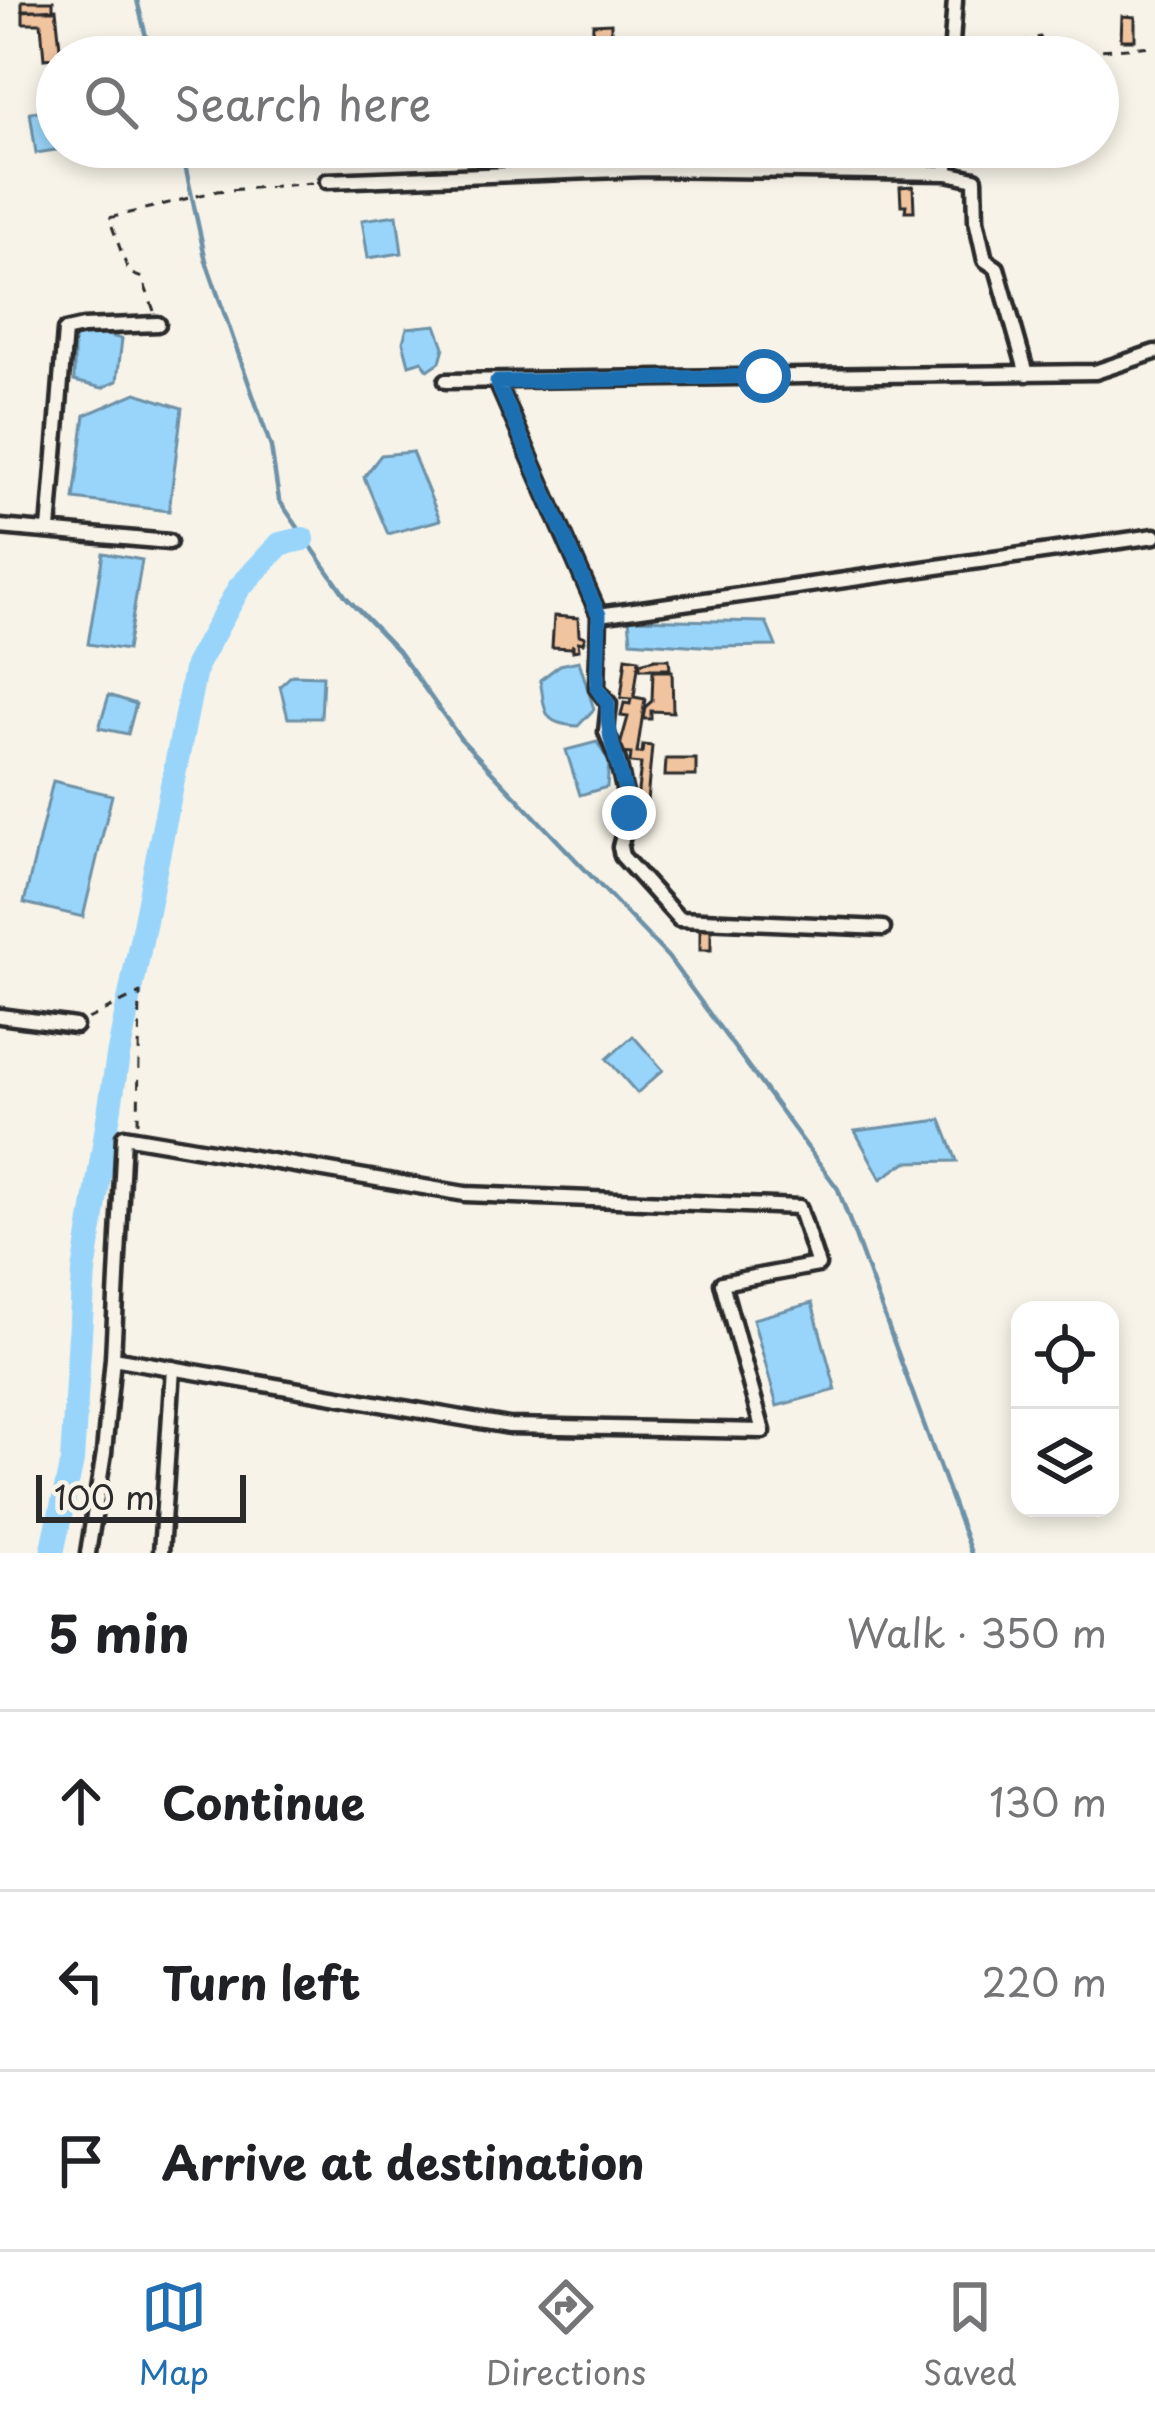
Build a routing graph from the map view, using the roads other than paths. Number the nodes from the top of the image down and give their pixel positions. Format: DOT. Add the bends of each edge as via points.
graph roads {
  1 [pos="955,0"];
  2 [pos="952,36"];
  3 [pos="947,168"];
  4 [pos="947,173"];
  5 [pos="327,182"];
  6 [pos="158,324"];
  7 [pos="1155,352"];
  8 [pos="1027,374"];
  9 [pos="446,381"];
  10 [pos="497,382"];
  11 [pos="0,527"];
  12 [pos="49,530"];
  13 [pos="1155,536"];
  14 [pos="170,542"];
  15 [pos="599,615"];
  16 [pos="883,928"];
  17 [pos="0,1016"];
  18 [pos="75,1026"];
  19 [pos="113,1358"];
  20 [pos="173,1369"];
  21 [pos="88,1553"];
  22 [pos="161,1553"];
  1 -- 2 [label="street"];
  3 -- 4 [label="street"];
  4 -- 5 [label="street" via="646,169"];
  4 -- 8 [label="street" via="974,179 979,241 997,268"];
  6 -- 12 [label="street" via="65,332"];
  7 -- 8 [label="street" via="1095,372"];
  8 -- 10 [label="street"];
  9 -- 10 [label="street"];
  10 -- 15 [label="street"];
  11 -- 12 [label="street"];
  12 -- 14 [label="street"];
  13 -- 15 [label="street"];
  15 -- 16 [label="street" via="597,688 608,704 607,732 629,813 622,856 669,910 689,920"];
  17 -- 18 [label="street"];
  19 -- 20 [label="street"];
  19 -- 20 [label="street" via="124,1136 465,1194 799,1207 818,1265 722,1283 763,1432 509,1426"];
  19 -- 21 [label="street"];
  20 -- 22 [label="street"];
}
